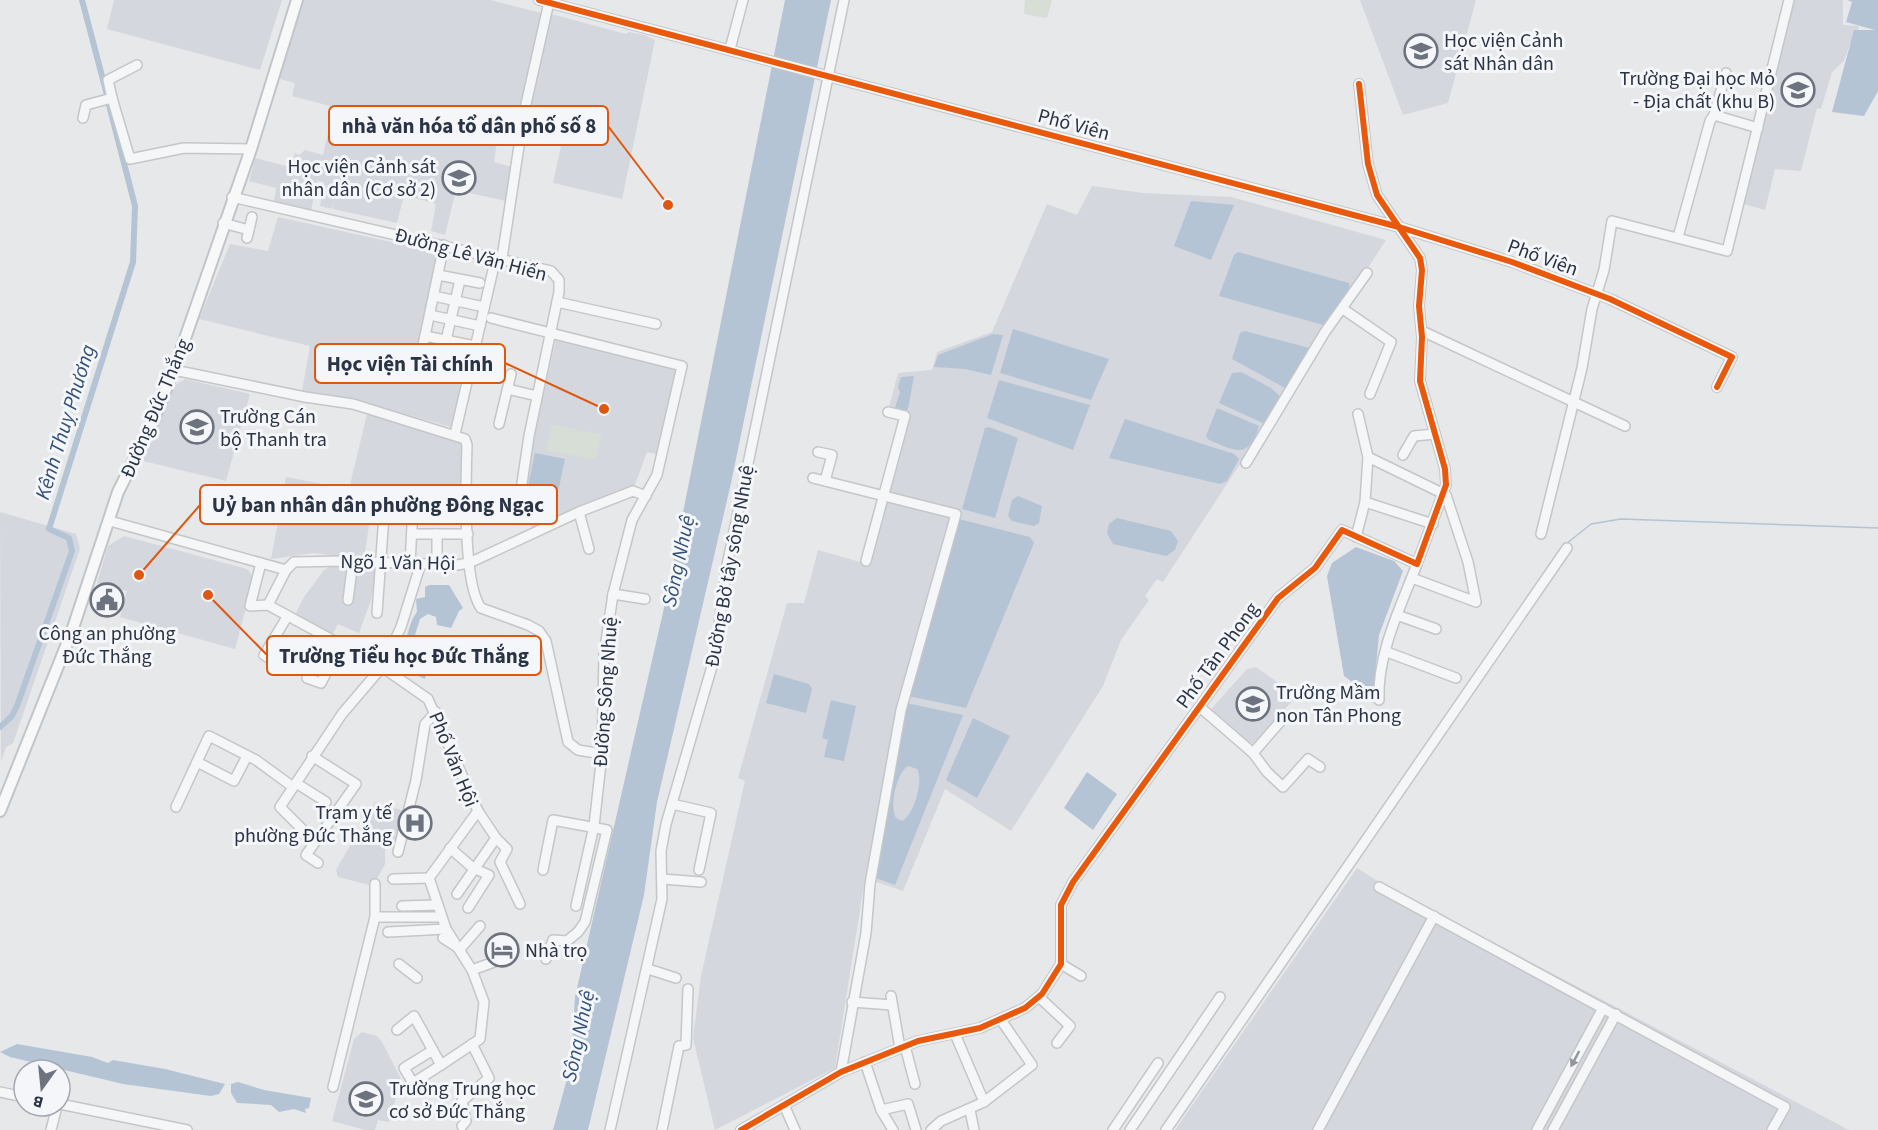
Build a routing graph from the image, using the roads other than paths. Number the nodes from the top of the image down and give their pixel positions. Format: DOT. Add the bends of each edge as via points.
graph roads {
  1 [pos="297,0"];
  2 [pos="539,0"];
  3 [pos="743,0"];
  4 [pos="844,0"];
  5 [pos="1789,0"];
  6 [pos="549,2"];
  7 [pos="730,50"];
  8 [pos="137,64"];
  9 [pos="1726,73"];
  10 [pos="824,74"];
  11 [pos="1359,84"];
  12 [pos="107,100"];
  13 [pos="1714,115"];
  14 [pos="83,118"];
  15 [pos="1758,128"];
  16 [pos="251,149"];
  17 [pos="232,197"];
  18 [pos="252,216"];
  19 [pos="223,223"];
  20 [pos="1399,227"];
  21 [pos="1678,237"];
  22 [pos="444,245"];
  23 [pos="499,258"];
  24 [pos="1367,273"];
  25 [pos="438,275"];
  26 [pos="460,280"];
  27 [pos="480,283"];
  28 [pos="1597,294"];
  29 [pos="434,296"];
  30 [pos="455,300"];
  31 [pos="557,302"];
  32 [pos="484,307"];
  33 [pos="1343,309"];
  34 [pos="430,315"];
  35 [pos="492,318"];
  36 [pos="451,320"];
  37 [pos="656,324"];
  38 [pos="480,326"];
  39 [pos="1422,331"];
  40 [pos="550,332"];
  41 [pos="425,336"];
  42 [pos="445,345"];
  43 [pos="475,346"];
  44 [pos="422,350"];
  45 [pos="174,370"];
  46 [pos="511,374"];
  47 [pos="1717,387"];
  48 [pos="507,389"];
  49 [pos="1370,394"];
  50 [pos="537,396"];
  51 [pos="1573,404"];
  52 [pos="888,412"];
  53 [pos="1358,414"];
  54 [pos="499,424"];
  55 [pos="1624,426"];
  56 [pos="455,434"];
  57 [pos="1435,434"];
  58 [pos="818,452"];
  59 [pos="1403,455"];
  60 [pos="1368,457"];
  61 [pos="1246,463"];
  62 [pos="813,478"];
  63 [pos="825,482"];
  64 [pos="521,490"];
  65 [pos="1444,493"];
  66 [pos="646,496"];
  67 [pos="884,498"];
  68 [pos="1365,502"];
  69 [pos="465,509"];
  70 [pos="413,510"];
  71 [pos="579,512"];
  72 [pos="110,521"];
  73 [pos="1433,524"];
  74 [pos="412,534"];
  75 [pos="437,534"];
  76 [pos="468,534"];
  77 [pos="1541,534"];
  78 [pos="1356,537"];
  79 [pos="1567,548"];
  80 [pos="589,549"];
  81 [pos="353,561"];
  82 [pos="866,561"];
  83 [pos="381,562"];
  84 [pos="261,563"];
  85 [pos="469,563"];
  86 [pos="1417,564"];
  87 [pos="410,565"];
  88 [pos="420,566"];
  89 [pos="437,566"];
  90 [pos="286,570"];
  91 [pos="1412,578"];
  92 [pos="613,594"];
  93 [pos="645,599"];
  94 [pos="348,600"];
  95 [pos="268,606"];
  96 [pos="377,613"];
  97 [pos="1397,615"];
  98 [pos="287,617"];
  99 [pos="1436,629"];
  100 [pos="341,644"];
  101 [pos="1387,652"];
  102 [pos="382,667"];
  103 [pos="284,668"];
  104 [pos="307,678"];
  105 [pos="1456,678"];
  106 [pos="1379,700"];
  107 [pos="1201,708"];
  108 [pos="436,712"];
  109 [pos="1280,722"];
  110 [pos="602,751"];
  111 [pos="1253,753"];
  112 [pos="247,756"];
  113 [pos="312,756"];
  114 [pos="197,762"];
  115 [pos="1320,767"];
  116 [pos="294,785"];
  117 [pos="326,802"];
  118 [pos="672,804"];
  119 [pos="176,807"];
  120 [pos="0,811"];
  121 [pos="478,811"];
  122 [pos="594,826"];
  123 [pos="495,838"];
  124 [pos="315,842"];
  125 [pos="450,848"];
  126 [pos="398,852"];
  127 [pos="318,862"];
  128 [pos="473,868"];
  129 [pos="543,870"];
  130 [pos="699,870"];
  131 [pos="429,878"];
  132 [pos="393,879"];
  133 [pos="662,879"];
  134 [pos="700,882"];
  135 [pos="375,884"];
  136 [pos="1378,887"];
  137 [pos="457,894"];
  138 [pos="520,904"];
  139 [pos="437,905"];
  140 [pos="402,906"];
  141 [pos="576,906"];
  142 [pos="468,908"];
  143 [pos="1434,916"];
  144 [pos="375,917"];
  145 [pos="442,917"];
  146 [pos="480,926"];
  147 [pos="388,932"];
  148 [pos="444,934"];
  149 [pos="460,949"];
  150 [pos="510,949"];
  151 [pos="546,959"];
  152 [pos="399,964"];
  153 [pos="1061,964"];
  154 [pos="648,969"];
  155 [pos="472,970"];
  156 [pos="1081,976"];
  157 [pos="417,978"];
  158 [pos="676,978"];
  159 [pos="688,989"];
  160 [pos="1039,997"];
  161 [pos="1220,997"];
  162 [pos="852,1002"];
  163 [pos="1603,1008"];
  164 [pos="1616,1014"];
  165 [pos="1001,1020"];
  166 [pos="397,1030"];
  167 [pos="955,1034"];
  168 [pos="1057,1043"];
  169 [pos="472,1044"];
  170 [pos="903,1047"];
  171 [pos="433,1050"];
  172 [pos="864,1062"];
  173 [pos="1158,1063"];
  174 [pos="441,1065"];
  175 [pos="841,1072"];
  176 [pos="915,1084"];
  177 [pos="333,1087"];
  178 [pos="984,1102"];
  179 [pos="784,1105"];
  180 [pos="72,1108"];
  181 [pos="881,1110"];
  182 [pos="970,1110"];
  183 [pos="462,1126"];
  184 [pos="187,1130"];
  185 [pos="610,1130"];
  186 [pos="662,1130"];
  187 [pos="741,1130"];
  188 [pos="795,1130"];
  189 [pos="893,1130"];
  190 [pos="916,1130"];
  191 [pos="931,1130"];
  192 [pos="974,1130"];
  193 [pos="1113,1130"];
  194 [pos="1130,1130"];
  195 [pos="1166,1130"];
  196 [pos="1318,1130"];
  197 [pos="1537,1130"];
  198 [pos="1553,1130"];
  199 [pos="1772,1130"];
  1 -- 16 [label="main road, Đường Đức Thắng"];
  2 -- 6 [label="street, Phố Viên"];
  3 -- 7 [label="street"];
  4 -- 10 [label="street, Đường Bờ tây sông Nhuệ"];
  5 -- 15 [label="street"];
  6 -- 7 [label="street, Phố Viên"];
  6 -- 23 [label="street" via="524,113"];
  7 -- 10 [label="street, Phố Viên"];
  8 -- 12 [label="street" via="108,80"];
  9 -- 13 [label="street"];
  10 -- 20 [label="street, Phố Viên"];
  10 -- 118 [label="street, Đường Bờ tây sông Nhuệ" via="726,570 715,656"];
  11 -- 20 [label="street" via="1368,164 1377,195"];
  12 -- 14 [label="street" via="86,105"];
  12 -- 16 [label="street" via="130,159 190,147"];
  13 -- 15 [label="street"];
  13 -- 21 [label="street"];
  15 -- 21 [label="street" via="1727,251"];
  16 -- 17 [label="main road, Đường Đức Thắng"];
  17 -- 19 [label="main road, Đường Đức Thắng"];
  17 -- 22 [label="street, Đường Lê Văn Hiến"];
  18 -- 19 [label="street" via="248,234"];
  19 -- 45 [label="main road, Đường Đức Thắng"];
  20 -- 28 [label="street, Phố Viên" via="1512,262"];
  20 -- 39 [label="street" via="1420,258"];
  21 -- 28 [label="street" via="1612,221"];
  22 -- 23 [label="street, Đường Lê Văn Hiến"];
  22 -- 25 [label="street"];
  23 -- 31 [label="street, Đường Lê Văn Hiến" via="551,271 559,280"];
  23 -- 32 [label="street"];
  24 -- 33 [label="street"];
  25 -- 26 [label="street"];
  25 -- 29 [label="street"];
  26 -- 27 [label="street"];
  26 -- 30 [label="street"];
  28 -- 47 [label="street, Phố Viên" via="1732,357"];
  28 -- 51 [label="street"];
  29 -- 30 [label="street"];
  29 -- 34 [label="street"];
  30 -- 32 [label="street"];
  30 -- 36 [label="street"];
  31 -- 37 [label="street"];
  31 -- 40 [label="street, Đường Lê Văn Hiến"];
  32 -- 38 [label="street"];
  33 -- 49 [label="street" via="1391,342"];
  33 -- 61 [label="street"];
  34 -- 36 [label="street"];
  34 -- 41 [label="street"];
  35 -- 40 [label="street"];
  36 -- 38 [label="street"];
  36 -- 42 [label="street"];
  38 -- 43 [label="street"];
  39 -- 51 [label="street"];
  39 -- 57 [label="street" via="1420,381"];
  40 -- 50 [label="street, Đường Lê Văn Hiến"];
  40 -- 66 [label="street, Đường Sông Nhuệ" via="682,366 657,475"];
  41 -- 42 [label="street"];
  41 -- 44 [label="street"];
  42 -- 43 [label="street"];
  43 -- 56 [label="street"];
  45 -- 56 [label="street" via="353,404"];
  45 -- 72 [label="main road, Đường Đức Thắng" via="118,492"];
  46 -- 48 [label="street"];
  48 -- 50 [label="street"];
  48 -- 54 [label="street"];
  50 -- 64 [label="street, Đường Lê Văn Hiến"];
  51 -- 55 [label="street"];
  51 -- 77 [label="street"];
  52 -- 67 [label="street" via="905,416"];
  53 -- 60 [label="street"];
  56 -- 69 [label="street" via="465,439"];
  57 -- 59 [label="street" via="1414,436"];
  57 -- 65 [label="street" via="1445,469"];
  58 -- 63 [label="street" via="832,455"];
  60 -- 65 [label="street"];
  60 -- 68 [label="street"];
  62 -- 63 [label="street"];
  63 -- 67 [label="street"];
  65 -- 73 [label="street"];
  65 -- 91 [label="street" via="1468,562 1476,603"];
  66 -- 71 [label="street, Ngõ 1 Văn Hội" via="633,492"];
  66 -- 92 [label="street, Đường Sông Nhuệ" via="632,520"];
  67 -- 82 [label="street"];
  67 -- 162 [label="street" via="956,514 901,710"];
  68 -- 73 [label="street"];
  68 -- 78 [label="street"];
  69 -- 70 [label="street"];
  69 -- 76 [label="street"];
  70 -- 74 [label="street"];
  70 -- 83 [label="street" via="384,515"];
  71 -- 80 [label="street"];
  71 -- 85 [label="street, Ngõ 1 Văn Hội"];
  72 -- 84 [label="street"];
  72 -- 120 [label="main road, Đường Đức Thắng" via="72,631"];
  73 -- 86 [label="street"];
  74 -- 75 [label="street"];
  74 -- 87 [label="street"];
  75 -- 76 [label="street"];
  75 -- 89 [label="street"];
  76 -- 85 [label="street"];
  78 -- 86 [label="street"];
  78 -- 107 [label="street, Phố Tân Phong" via="1342,530 1315,568 1278,598"];
  79 -- 195 [label="street"];
  81 -- 83 [label="street, Ngõ 1 Văn Hội"];
  81 -- 90 [label="street, Ngõ 1 Văn Hội" via="306,560 294,562"];
  81 -- 94 [label="street"];
  83 -- 87 [label="street, Ngõ 1 Văn Hội"];
  83 -- 96 [label="street"];
  84 -- 90 [label="street"];
  84 -- 95 [label="street, Phố Văn Hội" via="250,606"];
  85 -- 89 [label="street, Ngõ 1 Văn Hội"];
  85 -- 110 [label="street" via="481,608 539,631 546,641 568,742 578,750"];
  86 -- 91 [label="street"];
  87 -- 88 [label="street, Ngõ 1 Văn Hội"];
  88 -- 89 [label="street, Ngõ 1 Văn Hội"];
  88 -- 102 [label="street" via="401,627"];
  90 -- 95 [label="street"];
  91 -- 97 [label="street"];
  92 -- 93 [label="street"];
  92 -- 110 [label="street, Đường Sông Nhuệ" via="604,655"];
  95 -- 98 [label="street, Phố Văn Hội"];
  97 -- 99 [label="street"];
  97 -- 101 [label="street"];
  98 -- 100 [label="street, Phố Văn Hội"];
  98 -- 103 [label="street" via="264,655"];
  100 -- 102 [label="street, Phố Văn Hội"];
  100 -- 104 [label="street" via="321,683"];
  101 -- 105 [label="street"];
  101 -- 106 [label="street"];
  102 -- 108 [label="street, Phố Văn Hội" via="428,699"];
  102 -- 113 [label="street"];
  107 -- 111 [label="street"];
  107 -- 153 [label="street, Phố Tân Phong" via="1166,750 1060,905"];
  108 -- 121 [label="street, Phố Văn Hội"];
  108 -- 126 [label="street" via="425,724"];
  109 -- 111 [label="street"];
  110 -- 122 [label="street, Đường Sông Nhuệ"];
  111 -- 115 [label="street" via="1283,787 1308,759"];
  112 -- 114 [label="street" via="234,781"];
  112 -- 114 [label="street" via="209,736"];
  112 -- 116 [label="street"];
  113 -- 116 [label="street"];
  113 -- 124 [label="street" via="356,784"];
  114 -- 119 [label="street"];
  116 -- 117 [label="street"];
  116 -- 124 [label="street" via="280,807"];
  118 -- 130 [label="street" via="711,813"];
  118 -- 133 [label="street, Đường Bờ tây sông Nhuệ" via="662,851"];
  121 -- 123 [label="street"];
  121 -- 125 [label="street, Phố Văn Hội"];
  122 -- 129 [label="street" via="553,820"];
  122 -- 141 [label="street, Đường Sông Nhuệ"];
  122 -- 151 [label="street" via="607,830 585,922 567,941 553,940"];
  123 -- 128 [label="street"];
  123 -- 138 [label="street" via="507,849 500,862"];
  124 -- 127 [label="street" via="306,855"];
  125 -- 128 [label="street"];
  125 -- 131 [label="street, Phố Văn Hội"];
  128 -- 137 [label="street"];
  128 -- 142 [label="street" via="489,875"];
  131 -- 132 [label="street"];
  131 -- 139 [label="street"];
  133 -- 134 [label="street"];
  133 -- 154 [label="street, Đường Bờ tây sông Nhuệ" via="662,899"];
  135 -- 144 [label="street"];
  136 -- 143 [label="street"];
  139 -- 140 [label="street"];
  139 -- 145 [label="street"];
  143 -- 163 [label="street"];
  143 -- 196 [label="street"];
  144 -- 145 [label="street"];
  144 -- 177 [label="street"];
  145 -- 148 [label="street"];
  146 -- 149 [label="street"];
  147 -- 148 [label="street"];
  148 -- 149 [label="street"];
  149 -- 155 [label="street"];
  150 -- 155 [label="street" via="494,962"];
  152 -- 157 [label="street"];
  153 -- 156 [label="street"];
  153 -- 160 [label="street"];
  154 -- 158 [label="street"];
  154 -- 185 [label="street, Đường Bờ tây sông Nhuệ"];
  155 -- 169 [label="street" via="484,1002 480,1039"];
  159 -- 186 [label="street" via="686,1045 679,1046"];
  160 -- 165 [label="street"];
  160 -- 168 [label="street" via="1070,1026"];
  161 -- 194 [label="street"];
  162 -- 170 [label="street" via="891,1000"];
  162 -- 175 [label="street"];
  163 -- 164 [label="street"];
  163 -- 197 [label="street, one-way"];
  164 -- 198 [label="street"];
  164 -- 199 [label="street" via="1785,1107"];
  165 -- 167 [label="street"];
  165 -- 178 [label="street" via="1032,1065"];
  166 -- 171 [label="street" via="414,1016"];
  167 -- 170 [label="street"];
  167 -- 178 [label="street"];
  169 -- 174 [label="street"];
  169 -- 183 [label="street" via="489,1078 462,1101 466,1121"];
  170 -- 172 [label="street"];
  170 -- 176 [label="street"];
  171 -- 174 [label="street"];
  171 -- 174 [label="street" via="404,1068 413,1083"];
  172 -- 175 [label="street"];
  172 -- 181 [label="street"];
  173 -- 193 [label="street"];
  175 -- 179 [label="street"];
  178 -- 182 [label="street"];
  179 -- 187 [label="street"];
  179 -- 188 [label="street"];
  180 -- 184 [label="street"];
  181 -- 189 [label="street"];
  181 -- 190 [label="street" via="908,1104"];
  182 -- 191 [label="street" via="941,1121"];
  182 -- 192 [label="street"];
}
